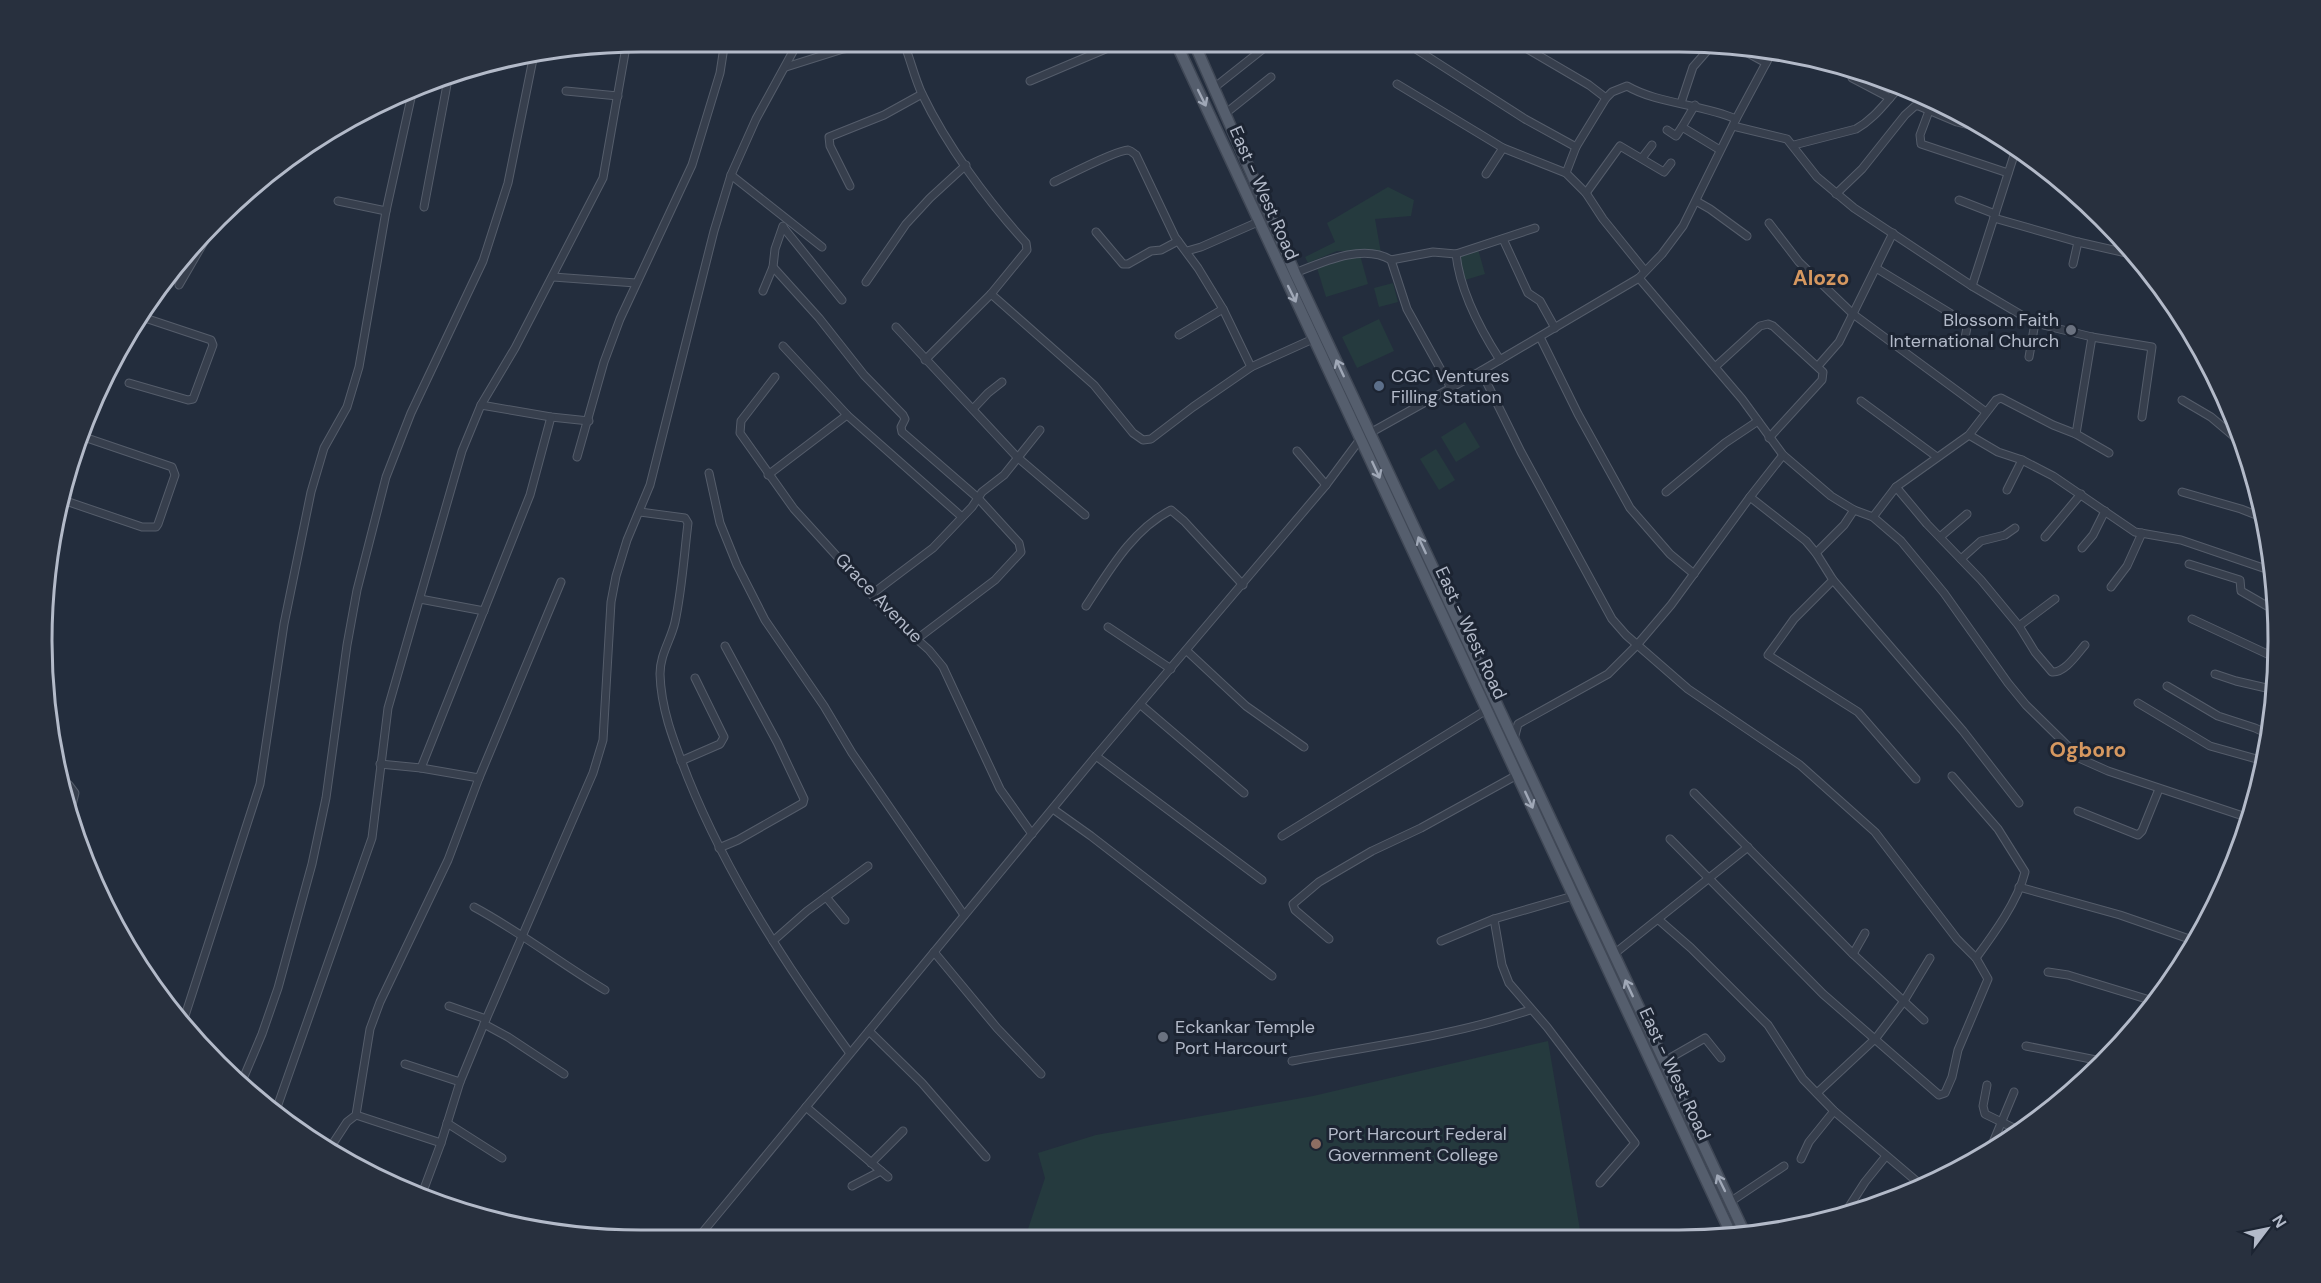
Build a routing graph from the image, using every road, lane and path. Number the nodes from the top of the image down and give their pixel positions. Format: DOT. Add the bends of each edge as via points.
graph roads {
  1 [pos="723,52"];
  2 [pos="793,52"];
  3 [pos="834,52"];
  4 [pos="907,52"];
  5 [pos="1098,52"];
  6 [pos="1181,52"];
  7 [pos="1198,52"];
  8 [pos="1259,52"];
  9 [pos="1421,52"];
  10 [pos="1537,52"];
  11 [pos="625,53"];
  12 [pos="1705,53"];
  13 [pos="1757,58"];
  14 [pos="1768,60"];
  15 [pos="532,63"];
  16 [pos="1766,63"];
  17 [pos="786,67"];
  18 [pos="1271,77"];
  19 [pos="1856,80"];
  20 [pos="1030,81"];
  21 [pos="1397,84"];
  22 [pos="447,86"];
  23 [pos="1215,87"];
  24 [pos="566,91"];
  25 [pos="1894,93"];
  26 [pos="922,94"];
  27 [pos="618,96"];
  28 [pos="1606,98"];
  29 [pos="1890,98"];
  30 [pos="411,99"];
  31 [pos="1681,103"];
  32 [pos="1695,105"];
  33 [pos="1925,106"];
  34 [pos="1930,108"];
  35 [pos="1226,113"];
  36 [pos="1734,123"];
  37 [pos="1682,127"];
  38 [pos="1667,130"];
  39 [pos="1652,145"];
  40 [pos="1794,145"];
  41 [pos="1576,147"];
  42 [pos="1503,148"];
  43 [pos="1720,150"];
  44 [pos="2013,156"];
  45 [pos="1641,158"];
  46 [pos="1671,163"];
  47 [pos="966,165"];
  48 [pos="1566,173"];
  49 [pos="2008,173"];
  50 [pos="1486,174"];
  51 [pos="731,175"];
  52 [pos="1054,182"];
  53 [pos="850,186"];
  54 [pos="1586,193"];
  55 [pos="1836,194"];
  56 [pos="1959,200"];
  57 [pos="338,201"];
  58 [pos="1696,201"];
  59 [pos="424,207"];
  60 [pos="386,211"];
  61 [pos="784,216"];
  62 [pos="1995,216"];
  63 [pos="1258,222"];
  64 [pos="1769,223"];
  65 [pos="783,227"];
  66 [pos="1535,228"];
  67 [pos="1096,232"];
  68 [pos="1893,233"];
  69 [pos="1747,236"];
  70 [pos="1503,239"];
  71 [pos="1178,241"];
  72 [pos="2078,242"];
  73 [pos="822,247"];
  74 [pos="1187,251"];
  75 [pos="2121,252"];
  76 [pos="1456,254"];
  77 [pos="194,259"];
  78 [pos="1391,260"];
  79 [pos="2073,264"];
  80 [pos="773,267"];
  81 [pos="1876,268"];
  82 [pos="1645,271"];
  83 [pos="1295,273"];
  84 [pos="553,277"];
  85 [pos="1639,278"];
  86 [pos="866,282"];
  87 [pos="636,283"];
  88 [pos="179,285"];
  89 [pos="1972,286"];
  90 [pos="763,291"];
  91 [pos="990,294"];
  92 [pos="842,300"];
  93 [pos="1223,309"];
  94 [pos="1853,314"];
  95 [pos="149,319"];
  96 [pos="2035,323"];
  97 [pos="896,327"];
  98 [pos="1555,328"];
  99 [pos="1179,335"];
  100 [pos="1540,337"];
  101 [pos="2092,337"];
  102 [pos="1965,338"];
  103 [pos="1313,339"];
  104 [pos="783,346"];
  105 [pos="2029,357"];
  106 [pos="925,360"];
  107 [pos="1500,360"];
  108 [pos="1818,366"];
  109 [pos="1251,367"];
  110 [pos="1715,367"];
  111 [pos="1481,371"];
  112 [pos="775,377"];
  113 [pos="1002,382"];
  114 [pos="129,383"];
  115 [pos="1450,388"];
  116 [pos="2182,400"];
  117 [pos="1861,401"];
  118 [pos="481,405"];
  119 [pos="973,409"];
  120 [pos="1986,412"];
  121 [pos="847,415"];
  122 [pos="551,417"];
  123 [pos="2142,417"];
  124 [pos="589,421"];
  125 [pos="1758,421"];
  126 [pos="1040,430"];
  127 [pos="2076,434"];
  128 [pos="2230,434"];
  129 [pos="1365,435"];
  130 [pos="1969,435"];
  131 [pos="1769,438"];
  132 [pos="89,439"];
  133 [pos="1297,451"];
  134 [pos="2109,453"];
  135 [pos="1783,455"];
  136 [pos="578,457"];
  137 [pos="1017,457"];
  138 [pos="1937,457"];
  139 [pos="2022,460"];
  140 [pos="709,473"];
  141 [pos="768,475"];
  142 [pos="1326,486"];
  143 [pos="1896,488"];
  144 [pos="2007,490"];
  145 [pos="1666,492"];
  146 [pos="2182,492"];
  147 [pos="2081,494"];
  148 [pos="1750,497"];
  149 [pos="978,498"];
  150 [pos="70,502"];
  151 [pos="1854,510"];
  152 [pos="2105,511"];
  153 [pos="640,512"];
  154 [pos="1967,514"];
  155 [pos="2254,514"];
  156 [pos="1085,515"];
  157 [pos="962,517"];
  158 [pos="1872,517"];
  159 [pos="2015,528"];
  160 [pos="2142,532"];
  161 [pos="1940,537"];
  162 [pos="2045,537"];
  163 [pos="2082,548"];
  164 [pos="1816,553"];
  165 [pos="1961,559"];
  166 [pos="2189,564"];
  167 [pos="2263,568"];
  168 [pos="1694,574"];
  169 [pos="1833,580"];
  170 [pos="561,582"];
  171 [pos="1243,585"];
  172 [pos="2111,587"];
  173 [pos="872,594"];
  174 [pos="420,599"];
  175 [pos="2055,599"];
  176 [pos="1086,606"];
  177 [pos="2267,606"];
  178 [pos="484,610"];
  179 [pos="2192,618"];
  180 [pos="2019,626"];
  181 [pos="1108,627"];
  182 [pos="917,639"];
  183 [pos="1637,645"];
  184 [pos="2085,645"];
  185 [pos="726,646"];
  186 [pos="1187,651"];
  187 [pos="2268,654"];
  188 [pos="1171,669"];
  189 [pos="2215,674"];
  190 [pos="695,678"];
  191 [pos="2167,686"];
  192 [pos="2266,688"];
  193 [pos="2138,702"];
  194 [pos="1141,705"];
  195 [pos="1488,710"];
  196 [pos="2261,731"];
  197 [pos="1510,743"];
  198 [pos="1304,747"];
  199 [pos="1096,756"];
  200 [pos="2256,759"];
  201 [pos="681,761"];
  202 [pos="380,764"];
  203 [pos="421,768"];
  204 [pos="1517,775"];
  205 [pos="1952,776"];
  206 [pos="479,778"];
  207 [pos="1916,779"];
  208 [pos="2159,789"];
  209 [pos="1244,793"];
  210 [pos="1694,793"];
  211 [pos="2019,803"];
  212 [pos="1053,809"];
  213 [pos="2078,811"];
  214 [pos="2242,816"];
  215 [pos="1032,834"];
  216 [pos="1282,836"];
  217 [pos="1670,839"];
  218 [pos="1748,847"];
  219 [pos="719,848"];
  220 [pos="868,866"];
  221 [pos="1262,880"];
  222 [pos="1710,880"];
  223 [pos="2019,886"];
  224 [pos="1573,896"];
  225 [pos="826,897"];
  226 [pos="474,907"];
  227 [pos="964,915"];
  228 [pos="845,920"];
  229 [pos="1494,920"];
  230 [pos="1659,920"];
  231 [pos="1865,933"];
  232 [pos="523,937"];
  233 [pos="1329,939"];
  234 [pos="2188,939"];
  235 [pos="773,941"];
  236 [pos="1441,941"];
  237 [pos="934,952"];
  238 [pos="1614,954"];
  239 [pos="1852,954"];
  240 [pos="1930,958"];
  241 [pos="1976,958"];
  242 [pos="2048,972"];
  243 [pos="1272,976"];
  244 [pos="605,990"];
  245 [pos="2147,999"];
  246 [pos="1905,1001"];
  247 [pos="449,1006"];
  248 [pos="1530,1010"];
  249 [pos="186,1014"];
  250 [pos="1924,1020"];
  251 [pos="485,1021"];
  252 [pos="869,1031"];
  253 [pos="1876,1038"];
  254 [pos="2026,1046"];
  255 [pos="849,1052"];
  256 [pos="1721,1058"];
  257 [pos="2094,1060"];
  258 [pos="1292,1061"];
  259 [pos="1664,1062"];
  260 [pos="405,1064"];
  261 [pos="564,1074"];
  262 [pos="1041,1074"];
  263 [pos="244,1076"];
  264 [pos="460,1082"];
  265 [pos="1987,1085"];
  266 [pos="2014,1092"];
  267 [pos="1817,1093"];
  268 [pos="278,1105"];
  269 [pos="806,1107"];
  270 [pos="1834,1111"];
  271 [pos="356,1115"];
  272 [pos="447,1123"];
  273 [pos="2001,1123"];
  274 [pos="2012,1128"];
  275 [pos="903,1131"];
  276 [pos="1994,1139"];
  277 [pos="333,1143"];
  278 [pos="441,1143"];
  279 [pos="1886,1155"];
  280 [pos="987,1157"];
  281 [pos="502,1158"];
  282 [pos="1801,1159"];
  283 [pos="871,1163"];
  284 [pos="1784,1166"];
  285 [pos="881,1171"];
  286 [pos="888,1178"];
  287 [pos="1914,1182"];
  288 [pos="1600,1183"];
  289 [pos="852,1186"];
  290 [pos="424,1189"];
  291 [pos="1730,1202"];
  292 [pos="1850,1205"];
  293 [pos="1742,1227"];
  294 [pos="1728,1228"];
  295 [pos="704,1230"];
  1 -- 87 [label="street" via="692,165"];
  2 -- 17 [label="street"];
  3 -- 17 [label="street"];
  4 -- 26 [label="street"];
  5 -- 20 [label="street"];
  6 -- 63 [label="main road, East - West Road, one-way"];
  7 -- 23 [label="main road, East - West Road"];
  8 -- 23 [label="street"];
  9 -- 41 [label="street"];
  10 -- 28 [label="street"];
  11 -- 27 [label="street"];
  12 -- 31 [label="street" via="1693,68"];
  13 -- 16 [label="street"];
  14 -- 16 [label="street"];
  15 -- 263 [label="street" via="508,183 483,261 411,413 386,477 357,590 326,798 312,864 278,988"];
  16 -- 36 [label="street"];
  17 -- 51 [label="street" via="756,119"];
  18 -- 35 [label="street"];
  19 -- 29 [label="street"];
  21 -- 42 [label="street"];
  22 -- 59 [label="street"];
  23 -- 35 [label="main road, East - West Road"];
  24 -- 27 [label="street"];
  25 -- 29 [label="street"];
  26 -- 47 [label="street"];
  26 -- 53 [label="street" via="884,115 829,137"];
  27 -- 84 [label="street" via="603,178"];
  28 -- 31 [label="street" via="1627,86 1644,95"];
  28 -- 41 [label="street"];
  29 -- 40 [label="street" via="1874,117 1856,129"];
  30 -- 60 [label="street"];
  31 -- 32 [label="street"];
  32 -- 36 [label="street" via="1715,110"];
  32 -- 37 [label="street"];
  33 -- 55 [label="street" via="1912,107 1862,169"];
  34 -- 49 [label="street" via="1920,135 1921,144"];
  35 -- 83 [label="main road, East - West Road"];
  36 -- 40 [label="street"];
  36 -- 43 [label="street"];
  37 -- 38 [label="street" via="1676,136"];
  37 -- 43 [label="street"];
  39 -- 45 [label="street"];
  40 -- 55 [label="street" via="1817,177"];
  41 -- 48 [label="street"];
  42 -- 48 [label="street"];
  42 -- 50 [label="street"];
  43 -- 58 [label="street"];
  44 -- 49 [label="street"];
  45 -- 46 [label="street" via="1664,172"];
  45 -- 54 [label="street" via="1620,146"];
  47 -- 86 [label="street" via="906,224"];
  47 -- 91 [label="street" via="1027,247"];
  48 -- 54 [label="street"];
  49 -- 62 [label="street"];
  51 -- 61 [label="street"];
  51 -- 153 [label="street"];
  52 -- 71 [label="street" via="1132,151"];
  54 -- 82 [label="street"];
  55 -- 68 [label="street"];
  56 -- 62 [label="street"];
  57 -- 60 [label="street"];
  58 -- 69 [label="street"];
  58 -- 82 [label="street" via="1683,226"];
  60 -- 249 [label="street" via="359,367 347,407 324,448 311,492 280,646 260,784"];
  61 -- 65 [label="street"];
  61 -- 73 [label="street"];
  62 -- 72 [label="street"];
  62 -- 89 [label="street"];
  63 -- 74 [label="street"];
  63 -- 103 [label="main road, East - West Road, one-way"];
  64 -- 94 [label="street" via="1799,262"];
  65 -- 80 [label="street"];
  65 -- 92 [label="street"];
  66 -- 70 [label="street"];
  67 -- 71 [label="street" via="1123,264"];
  68 -- 81 [label="street"];
  68 -- 89 [label="street"];
  70 -- 76 [label="street"];
  70 -- 98 [label="street" via="1528,293 1540,302"];
  71 -- 74 [label="street"];
  72 -- 75 [label="street"];
  72 -- 79 [label="street"];
  74 -- 93 [label="street"];
  76 -- 78 [label="street" via="1433,252"];
  76 -- 107 [label="street" via="1474,312"];
  77 -- 88 [label="street"];
  78 -- 83 [label="street" via="1381,254 1353,255"];
  78 -- 115 [label="street" via="1407,309"];
  80 -- 90 [label="street"];
  80 -- 149 [label="street" via="903,416 902,432"];
  81 -- 94 [label="street"];
  81 -- 102 [label="street" via="1963,321 1967,327"];
  82 -- 85 [label="street"];
  129 -- 83 [label="main road, East - West Road, one-way"];
  84 -- 87 [label="street"];
  84 -- 118 [label="street"];
  85 -- 98 [label="street"];
  85 -- 110 [label="street"];
  87 -- 124 [label="street" via="604,362"];
  89 -- 96 [label="street"];
  91 -- 106 [label="street"];
  91 -- 109 [label="street" via="1094,385 1143,440 1151,439"];
  93 -- 99 [label="street"];
  93 -- 109 [label="street"];
  94 -- 108 [label="street" via="1839,342"];
  94 -- 120 [label="street"];
  95 -- 114 [label="street" via="212,340 213,345 193,399"];
  96 -- 101 [label="street"];
  96 -- 105 [label="street"];
  97 -- 106 [label="street"];
  98 -- 100 [label="street"];
  100 -- 107 [label="street"];
  100 -- 168 [label="street" via="1630,508 1670,554"];
  101 -- 123 [label="street" via="2152,347"];
  101 -- 127 [label="street"];
  103 -- 109 [label="street"];
  103 -- 129 [label="main road, East - West Road"];
  104 -- 121 [label="street"];
  106 -- 119 [label="street"];
  107 -- 111 [label="street"];
  108 -- 110 [label="street" via="1768,324 1760,326"];
  108 -- 131 [label="street" via="1824,375 1822,380"];
  110 -- 125 [label="street"];
  111 -- 115 [label="street"];
  111 -- 183 [label="street" via="1612,619"];
  112 -- 141 [label="street, Grace Avenue" via="739,429"];
  113 -- 119 [label="street"];
  115 -- 129 [label="street"];
  116 -- 128 [label="street"];
  117 -- 138 [label="street"];
  118 -- 122 [label="street"];
  118 -- 174 [label="street" via="462,451"];
  119 -- 137 [label="street"];
  120 -- 127 [label="street" via="2001,398"];
  120 -- 130 [label="street"];
  121 -- 141 [label="street"];
  121 -- 157 [label="street"];
  122 -- 124 [label="street"];
  122 -- 178 [label="street" via="530,495"];
  124 -- 136 [label="street"];
  125 -- 131 [label="street"];
  125 -- 145 [label="street"];
  126 -- 137 [label="street"];
  127 -- 134 [label="street"];
  129 -- 142 [label="street"];
  129 -- 195 [label="main road, East - West Road, one-way"];
  197 -- 129 [label="main road, East - West Road, one-way"];
  130 -- 138 [label="street"];
  130 -- 139 [label="street" via="1998,453"];
  131 -- 135 [label="street"];
  132 -- 150 [label="street" via="171,467 175,475 156,527 142,527"];
  133 -- 142 [label="street"];
  135 -- 148 [label="street"];
  135 -- 151 [label="street" via="1818,486"];
  137 -- 149 [label="street"];
  137 -- 156 [label="street"];
  138 -- 143 [label="street"];
  139 -- 144 [label="street"];
  139 -- 147 [label="street"];
  140 -- 227 [label="street" via="720,523 765,620"];
  141 -- 173 [label="street, Grace Avenue"];
  142 -- 171 [label="street"];
  143 -- 158 [label="street"];
  143 -- 161 [label="street"];
  146 -- 155 [label="street"];
  147 -- 152 [label="street"];
  147 -- 162 [label="street"];
  148 -- 164 [label="street"];
  148 -- 168 [label="street"];
  149 -- 157 [label="street"];
  149 -- 182 [label="street" via="1019,543 1021,552 988,586"];
  151 -- 158 [label="street"];
  151 -- 164 [label="street"];
  152 -- 160 [label="street" via="2134,532"];
  152 -- 163 [label="street"];
  153 -- 201 [label="street" via="685,518 688,522 674,625 660,673 662,700"];
  153 -- 232 [label="street" via="627,540 611,602 603,740 593,773"];
  154 -- 161 [label="street"];
  157 -- 173 [label="street" via="933,548"];
  158 -- 208 [label="street" via="1901,541 1944,593 2008,683 2066,745 2081,759"];
  159 -- 165 [label="street" via="1981,541"];
  160 -- 167 [label="street" via="2181,540"];
  160 -- 172 [label="street" via="2127,566"];
  161 -- 165 [label="street"];
  164 -- 169 [label="street"];
  165 -- 180 [label="street"];
  166 -- 177 [label="street" via="2240,580 2241,591"];
  168 -- 183 [label="street"];
  169 -- 207 [label="street" via="1794,619 1768,655 1858,712"];
  169 -- 211 [label="street" via="1948,713"];
  170 -- 206 [label="street"];
  171 -- 176 [label="street" via="1171,510 1122,551"];
  171 -- 186 [label="street"];
  173 -- 182 [label="street, Grace Avenue"];
  174 -- 178 [label="street"];
  174 -- 202 [label="street" via="388,708"];
  175 -- 180 [label="street"];
  178 -- 203 [label="street"];
  179 -- 187 [label="street"];
  180 -- 184 [label="street" via="2054,673 2064,669"];
  181 -- 188 [label="street"];
  182 -- 215 [label="street, Grace Avenue" via="943,667 1000,789"];
  183 -- 197 [label="street" via="1608,674 1518,724"];
  183 -- 241 [label="street" via="1688,689 1800,765 1875,832"];
  185 -- 219 [label="street" via="804,799"];
  186 -- 188 [label="street"];
  186 -- 198 [label="street" via="1246,706"];
  188 -- 194 [label="street"];
  189 -- 192 [label="street"];
  190 -- 201 [label="street" via="724,737 720,744"];
  191 -- 196 [label="street" via="2218,716"];
  193 -- 200 [label="street" via="2210,746"];
  194 -- 199 [label="street"];
  194 -- 209 [label="street"];
  195 -- 197 [label="main road, East - West Road"];
  195 -- 216 [label="street"];
  197 -- 204 [label="main road, East - West Road"];
  197 -- 238 [label="main road, East - West Road"];
  199 -- 212 [label="street"];
  199 -- 221 [label="street"];
  201 -- 219 [label="street"];
  202 -- 203 [label="street"];
  202 -- 268 [label="street" via="372,838"];
  203 -- 206 [label="street"];
  204 -- 224 [label="main road, East - West Road, one-way"];
  204 -- 233 [label="street" via="1372,851 1319,882 1293,904"];
  205 -- 223 [label="street" via="1998,829 2023,868"];
  206 -- 271 [label="street" via="448,860 370,1029"];
  208 -- 213 [label="street" via="2138,835"];
  208 -- 214 [label="street"];
  210 -- 218 [label="street"];
  212 -- 215 [label="street"];
  212 -- 243 [label="street"];
  215 -- 227 [label="street"];
  217 -- 222 [label="street"];
  218 -- 222 [label="street"];
  218 -- 239 [label="street"];
  219 -- 235 [label="street"];
  220 -- 225 [label="street"];
  222 -- 230 [label="street"];
  222 -- 253 [label="street" via="1823,994"];
  223 -- 234 [label="street"];
  223 -- 241 [label="street"];
  224 -- 229 [label="street"];
  224 -- 294 [label="main road, East - West Road"];
  225 -- 228 [label="street"];
  225 -- 235 [label="street"];
  226 -- 232 [label="street"];
  227 -- 237 [label="street"];
  229 -- 236 [label="street"];
  229 -- 248 [label="street" via="1509,983"];
  230 -- 238 [label="street"];
  230 -- 267 [label="street" via="1768,1025 1803,1079"];
  231 -- 239 [label="street"];
  232 -- 244 [label="street"];
  232 -- 251 [label="street"];
  235 -- 255 [label="street"];
  237 -- 252 [label="street"];
  237 -- 262 [label="street"];
  259 -- 238 [label="main road, East - West Road, one-way"];
  239 -- 246 [label="street"];
  240 -- 246 [label="street"];
  241 -- 253 [label="street" via="1988,979 1942,1096"];
  242 -- 245 [label="street"];
  246 -- 250 [label="street"];
  246 -- 253 [label="street"];
  247 -- 251 [label="street"];
  248 -- 258 [label="street" via="1376,1047"];
  248 -- 288 [label="street" via="1635,1143"];
  251 -- 261 [label="street"];
  251 -- 264 [label="street"];
  252 -- 255 [label="street"];
  252 -- 280 [label="street" via="922,1083"];
  253 -- 267 [label="street"];
  254 -- 257 [label="street"];
  255 -- 269 [label="street"];
  256 -- 259 [label="street" via="1705,1038"];
  291 -- 259 [label="main road, East - West Road, one-way"];
  260 -- 264 [label="street"];
  264 -- 272 [label="street"];
  265 -- 273 [label="street" via="1984,1114"];
  266 -- 273 [label="street"];
  267 -- 270 [label="street"];
  269 -- 283 [label="street"];
  269 -- 295 [label="street"];
  270 -- 279 [label="street"];
  270 -- 282 [label="street" via="1809,1142"];
  271 -- 277 [label="street" via="346,1122"];
  271 -- 278 [label="street"];
  272 -- 278 [label="street"];
  272 -- 281 [label="street"];
  273 -- 274 [label="street"];
  273 -- 276 [label="street"];
  275 -- 283 [label="street"];
  278 -- 290 [label="street"];
  279 -- 287 [label="street"];
  279 -- 292 [label="street"];
  283 -- 285 [label="street"];
  284 -- 291 [label="street"];
  285 -- 286 [label="street"];
  285 -- 289 [label="street"];
  291 -- 293 [label="main road, East - West Road"];
}
